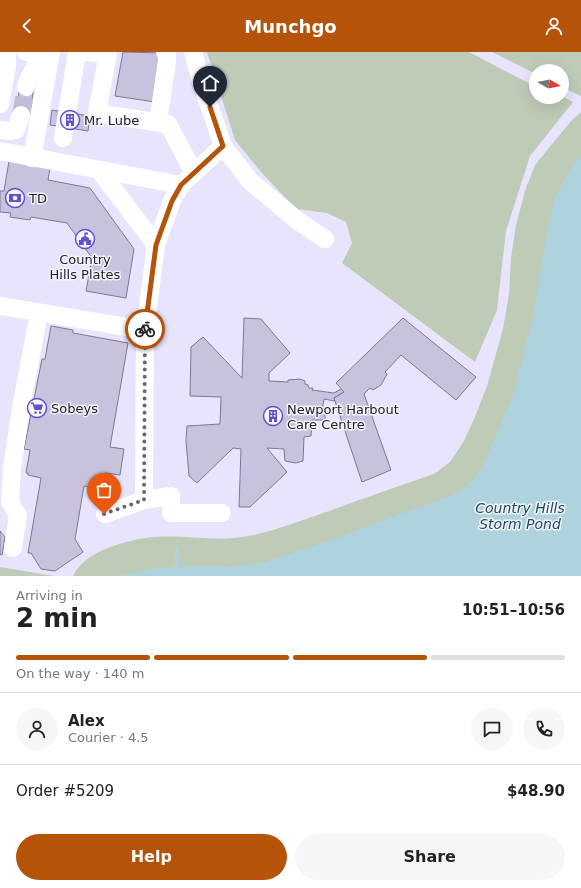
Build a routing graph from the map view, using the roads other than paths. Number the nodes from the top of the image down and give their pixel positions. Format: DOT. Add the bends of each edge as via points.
graph roads {
  1 [pos="7,52"];
  2 [pos="25,52"];
  3 [pos="51,52"];
  4 [pos="77,52"];
  5 [pos="87,52"];
  6 [pos="165,52"];
  7 [pos="193,52"];
  8 [pos="109,53"];
  9 [pos="2,85"];
  10 [pos="26,87"];
  11 [pos="0,104"];
  12 [pos="21,115"];
  13 [pos="158,122"];
  14 [pos="0,130"];
  15 [pos="63,138"];
  16 [pos="223,146"];
  17 [pos="0,151"];
  18 [pos="32,158"];
  19 [pos="99,170"];
  20 [pos="187,179"];
  21 [pos="325,239"];
  22 [pos="156,245"];
  23 [pos="0,306"];
  24 [pos="39,313"];
  25 [pos="145,330"];
  26 [pos="144,500"];
  27 [pos="222,513"];
  28 [pos="104,514"];
  29 [pos="13,548"];
  1 -- 9 [label="street"];
  2 -- 9 [label="street" via="16,58 13,69"];
  2 -- 10 [label="street" via="37,57 34,71 27,80"];
  3 -- 18 [label="street"];
  4 -- 15 [label="street"];
  5 -- 8 [label="street"];
  6 -- 13 [label="street" via="167,61"];
  7 -- 16 [label="street"];
  8 -- 13 [label="street" via="98,114"];
  9 -- 11 [label="street"];
  12 -- 14 [label="street" via="16,130"];
  13 -- 20 [label="street" via="168,124"];
  16 -- 20 [label="street"];
  16 -- 21 [label="street" via="250,181 298,221"];
  17 -- 18 [label="street"];
  18 -- 19 [label="street"];
  19 -- 20 [label="street"];
  19 -- 22 [label="street"];
  20 -- 22 [label="street" via="172,201"];
  22 -- 25 [label="street"];
  23 -- 24 [label="street"];
  24 -- 25 [label="street"];
  24 -- 29 [label="street" via="12,468 10,502 18,515"];
  25 -- 26 [label="street"];
  26 -- 27 [label="street" via="171,496 171,513"];
  26 -- 28 [label="street"];
}
